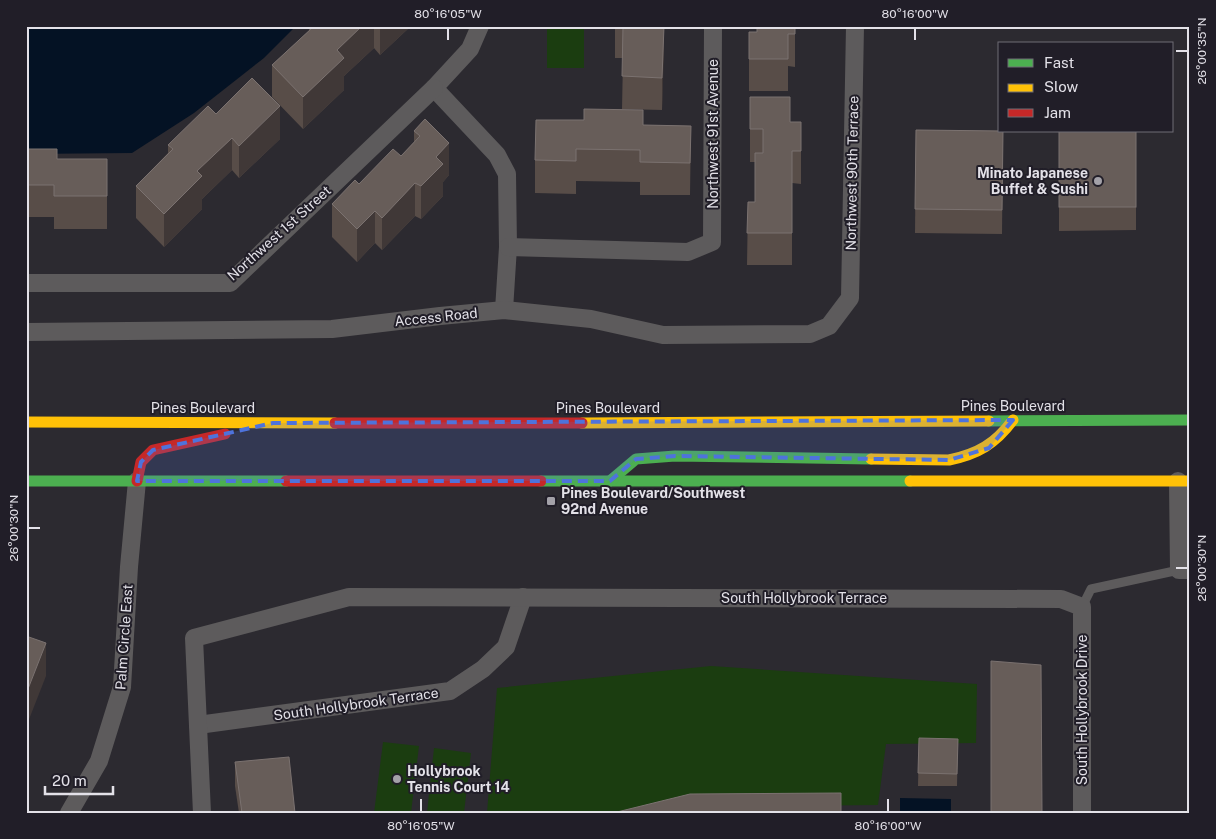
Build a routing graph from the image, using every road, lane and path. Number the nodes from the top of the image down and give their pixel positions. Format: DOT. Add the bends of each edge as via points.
graph roads {
  1 [pos="480,26"];
  2 [pos="713,26"];
  3 [pos="855,26"];
  4 [pos="434,88"];
  5 [pos="508,247"];
  6 [pos="26,283"];
  7 [pos="504,310"];
  8 [pos="838,316"];
  9 [pos="26,332"];
  10 [pos="1013,420"];
  11 [pos="1190,420"];
  12 [pos="26,422"];
  13 [pos="273,423"];
  14 [pos="26,480"];
  15 [pos="137,481"];
  16 [pos="610,481"];
  17 [pos="1184,481"];
  18 [pos="1185,570"];
  19 [pos="523,597"];
  20 [pos="1082,607"];
  21 [pos="198,725"];
  22 [pos="69,813"];
  23 [pos="202,813"];
  24 [pos="1082,813"];
  1 -- 4 [label="street, Northwest 1st Street" via="470,49"];
  2 -- 5 [label="street, Northwest 91st Avenue" via="712,242 688,252"];
  3 -- 8 [label="street, Northwest 90th Terrace" via="850,298"];
  4 -- 5 [label="street" via="497,155 507,174"];
  4 -- 6 [label="street, Northwest 1st Street" via="230,282"];
  5 -- 7 [label="street"];
  7 -- 8 [label="street, Access Road" via="591,319 663,335 700,336 810,334 829,326"];
  7 -- 9 [label="street, Access Road" via="332,329"];
  10 -- 11 [label="highway, Pines Boulevard"];
  10 -- 13 [label="highway, Pines Boulevard"];
  10 -- 16 [label="highway" via="989,448 975,455 949,460 675,456 636,460"];
  12 -- 13 [label="highway, Pines Boulevard"];
  13 -- 15 [label="highway" via="153,450 141,462"];
  14 -- 15 [label="highway"];
  15 -- 16 [label="highway"];
  15 -- 22 [label="street, Palm Circle East" via="122,686 99,761"];
  16 -- 17 [label="highway"];
  17 -- 18 [label="street"];
  18 -- 20 [label="lane" via="1091,589"];
  19 -- 20 [label="street, South Hollybrook Terrace" via="1061,599"];
  19 -- 21 [label="street, South Hollybrook Terrace" via="506,647 483,669 450,691"];
  19 -- 21 [label="street, South Hollybrook Terrace" via="349,596 194,638"];
  20 -- 24 [label="street, South Hollybrook Drive"];
  21 -- 23 [label="street, South Hollybrook Terrace"];
}
